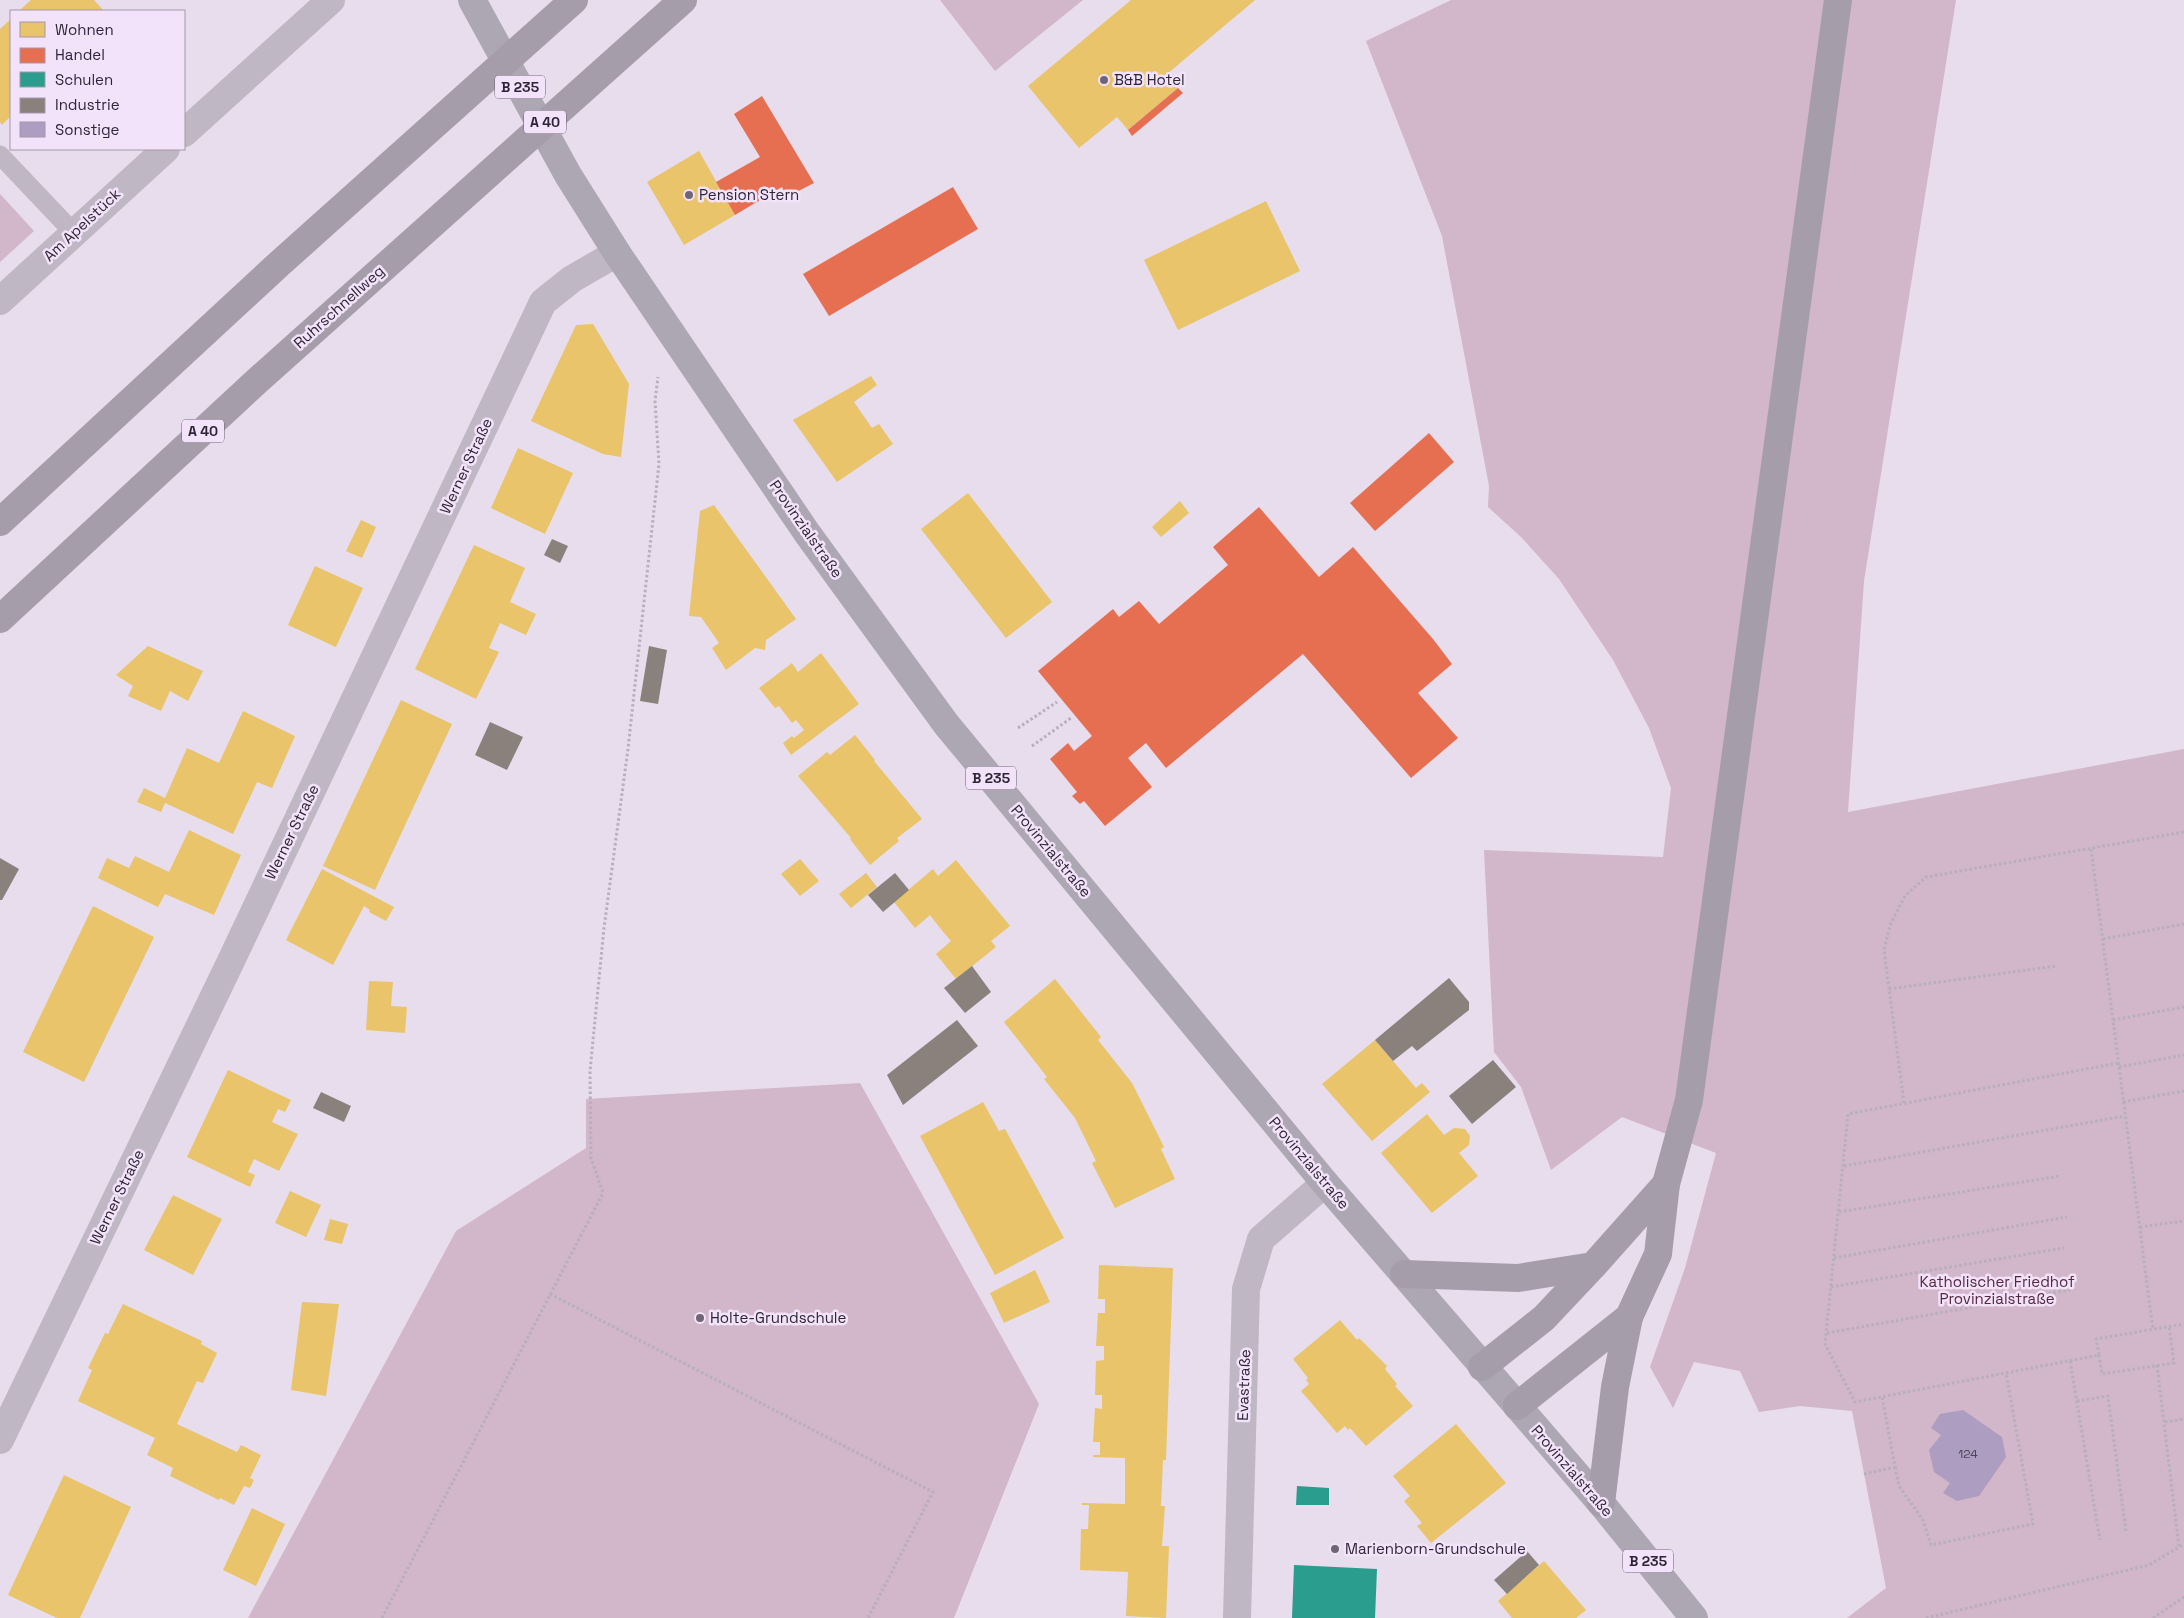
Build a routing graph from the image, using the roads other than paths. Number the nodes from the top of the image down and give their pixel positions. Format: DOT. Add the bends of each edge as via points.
graph roads {
  1 [pos="331,0"];
  2 [pos="472,0"];
  3 [pos="574,0"];
  4 [pos="683,0"];
  5 [pos="1838,0"];
  6 [pos="185,131"];
  7 [pos="165,150"];
  8 [pos="0,155"];
  9 [pos="73,232"];
  10 [pos="617,253"];
  11 [pos="0,301"];
  12 [pos="0,522"];
  13 [pos="0,619"];
  14 [pos="1325,1183"];
  15 [pos="1666,1184"];
  16 [pos="1593,1266"];
  17 [pos="1404,1274"];
  18 [pos="1629,1317"];
  19 [pos="1482,1367"];
  20 [pos="1517,1406"];
  21 [pos="0,1440"];
  22 [pos="1602,1503"];
  23 [pos="1236,1618"];
  24 [pos="1694,1618"];
  1 -- 6 [label="street"];
  2 -- 10 [label="main road, Provinzialstraße / B 235" via="568,175"];
  3 -- 12 [label="highway" via="286,257"];
  4 -- 13 [label="highway, Ruhrschnellweg / A 40" via="257,380"];
  5 -- 15 [label="highway" via="1689,1100"];
  7 -- 9 [label="street, Am Apelstück"];
  8 -- 9 [label="lane"];
  9 -- 11 [label="street, Am Apelstück"];
  10 -- 14 [label="main road, Provinzialstraße / B 235" via="807,533 946,724"];
  10 -- 21 [label="street, Werner Straße" via="572,279 543,302"];
  14 -- 17 [label="main road, Provinzialstraße / B 235"];
  14 -- 23 [label="street, Evastraße" via="1261,1239 1246,1289"];
  15 -- 16 [label="highway"];
  15 -- 18 [label="highway" via="1658,1254"];
  16 -- 17 [label="highway" via="1518,1278"];
  16 -- 19 [label="highway" via="1544,1318"];
  17 -- 19 [label="main road, Provinzialstraße / B 235"];
  18 -- 20 [label="highway"];
  18 -- 22 [label="highway" via="1615,1387"];
  19 -- 20 [label="main road, Provinzialstraße / B 235"];
  20 -- 22 [label="main road, Provinzialstraße / B 235"];
  22 -- 24 [label="main road, Provinzialstraße / B 235"];
}
